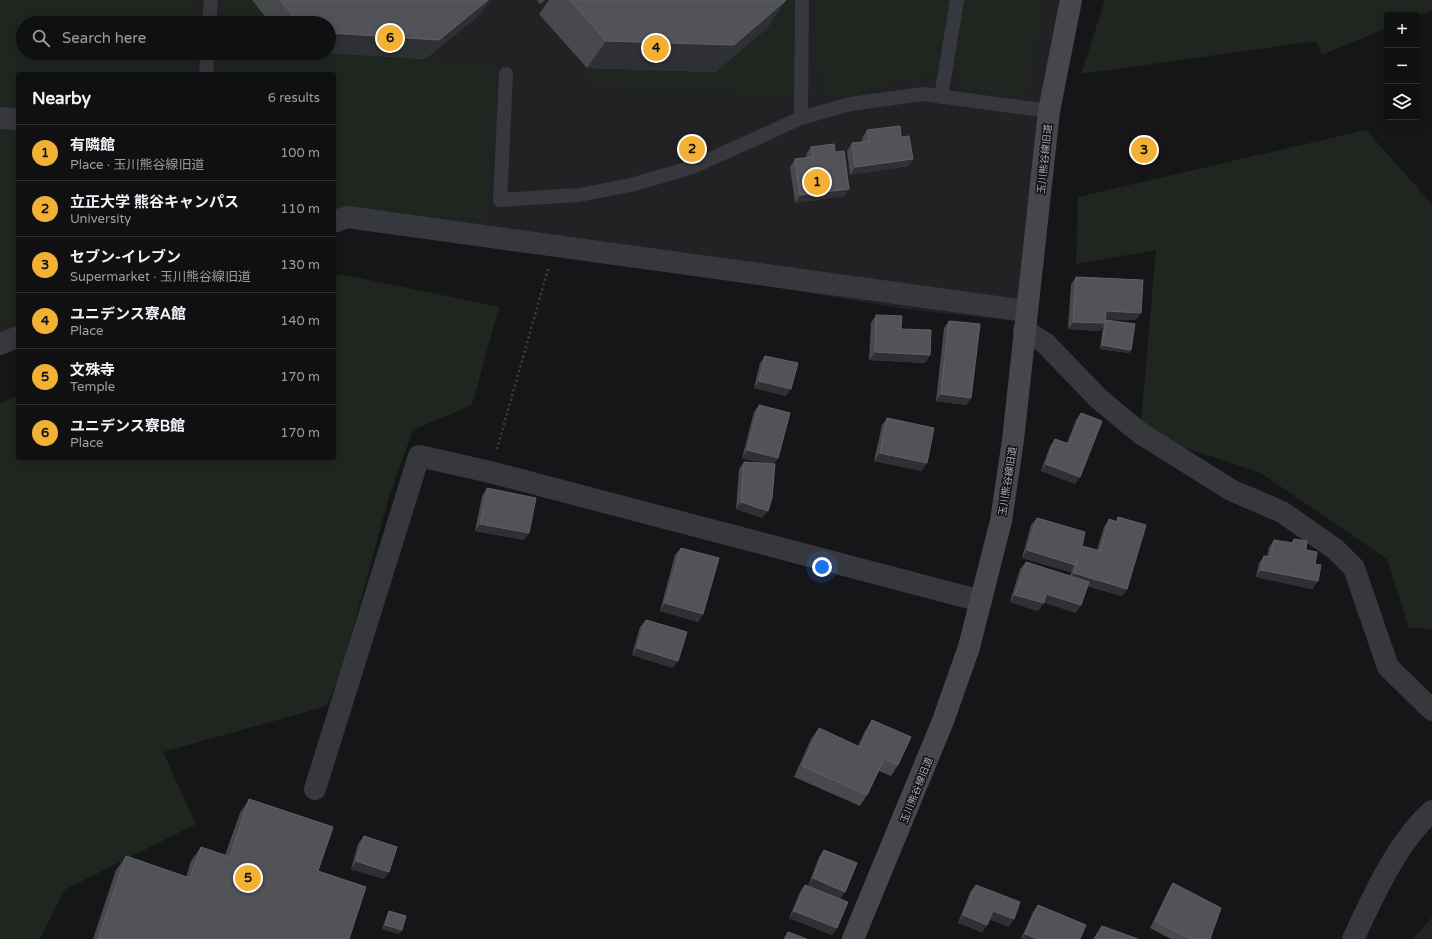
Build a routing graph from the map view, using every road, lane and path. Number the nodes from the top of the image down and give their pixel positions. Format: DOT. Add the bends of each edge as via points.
graph roads {
  1 [pos="210,0"];
  2 [pos="802,0"];
  3 [pos="957,0"];
  4 [pos="1071,0"];
  5 [pos="209,16"];
  6 [pos="207,60"];
  7 [pos="206,72"];
  8 [pos="506,74"];
  9 [pos="941,96"];
  10 [pos="1049,111"];
  11 [pos="0,118"];
  12 [pos="801,118"];
  13 [pos="16,119"];
  14 [pos="336,221"];
  15 [pos="555,246"];
  16 [pos="1025,321"];
  17 [pos="16,338"];
  18 [pos="0,344"];
  19 [pos="490,472"];
  20 [pos="981,601"];
  21 [pos="1432,710"];
  22 [pos="315,789"];
  23 [pos="1432,811"];
  24 [pos="853,939"];
  25 [pos="1353,939"];
  1 -- 5 [label="lane"];
  2 -- 12 [label="lane"];
  3 -- 9 [label="lane"];
  4 -- 10 [label="street, 玉川熊谷線旧道"];
  6 -- 7 [label="lane"];
  8 -- 12 [label="lane" via="500,200 578,195 631,185 693,167"];
  9 -- 10 [label="lane"];
  9 -- 12 [label="lane" via="923,94 850,104"];
  10 -- 16 [label="street, 玉川熊谷線旧道"];
  11 -- 13 [label="street"];
  14 -- 15 [label="street" via="347,217"];
  15 -- 16 [label="street"];
  15 -- 19 [label="path"];
  16 -- 20 [label="street, 玉川熊谷線旧道" via="1013,440 1001,520"];
  16 -- 21 [label="street" via="1099,399 1140,433 1231,490 1282,512 1335,549 1354,568 1388,667"];
  17 -- 18 [label="street"];
  19 -- 20 [label="street"];
  19 -- 22 [label="street" via="419,456"];
  20 -- 24 [label="street, 玉川熊谷線旧道" via="969,647 943,722"];
  23 -- 25 [label="street" via="1418,823 1381,881"];
}
